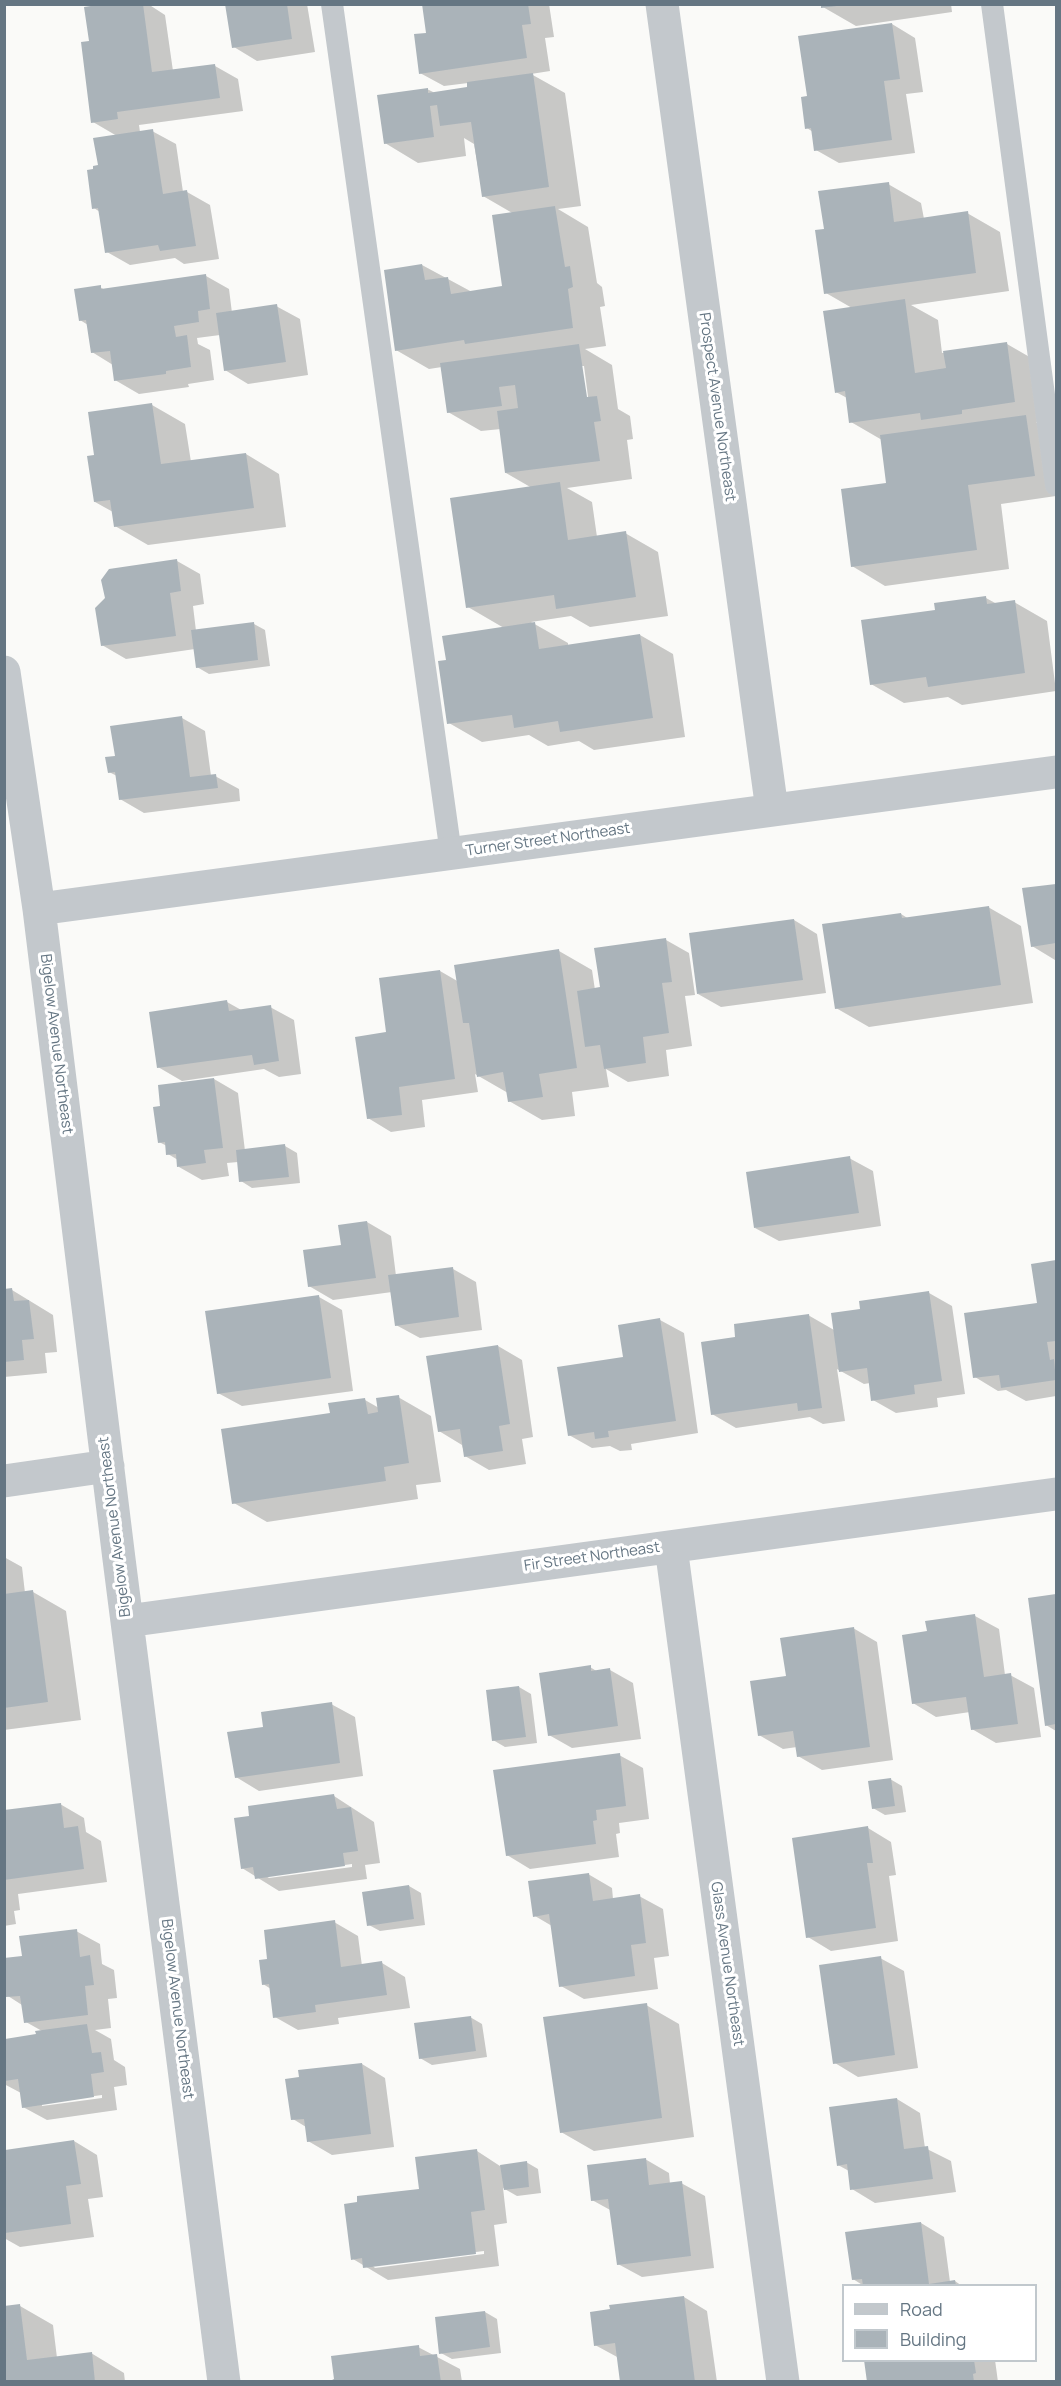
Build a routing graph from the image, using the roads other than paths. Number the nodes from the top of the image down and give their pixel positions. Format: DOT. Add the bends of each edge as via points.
graph roads {
  1 [pos="332,4"];
  2 [pos="662,4"];
  3 [pos="992,4"];
  4 [pos="1056,485"];
  5 [pos="4,672"];
  6 [pos="1056,772"];
  7 [pos="772,810"];
  8 [pos="451,854"];
  9 [pos="39,909"];
  10 [pos="108,1466"];
  11 [pos="4,1481"];
  12 [pos="1056,1494"];
  13 [pos="671,1547"];
  14 [pos="127,1621"];
  15 [pos="224,2382"];
  16 [pos="783,2382"];
  1 -- 8 [label="lane"];
  2 -- 7 [label="street, Prospect Avenue Northeast"];
  3 -- 4 [label="lane"];
  5 -- 9 [label="street, Bigelow Avenue Northeast"];
  6 -- 7 [label="street, Turner Street Northeast"];
  7 -- 8 [label="street, Turner Street Northeast"];
  8 -- 9 [label="street, Turner Street Northeast"];
  9 -- 10 [label="street, Bigelow Avenue Northeast"];
  10 -- 11 [label="street"];
  10 -- 14 [label="street, Bigelow Avenue Northeast"];
  12 -- 13 [label="street, Fir Street Northeast"];
  13 -- 14 [label="street, Fir Street Northeast"];
  13 -- 16 [label="street, Glass Avenue Northeast"];
  14 -- 15 [label="street, Bigelow Avenue Northeast"];
}
